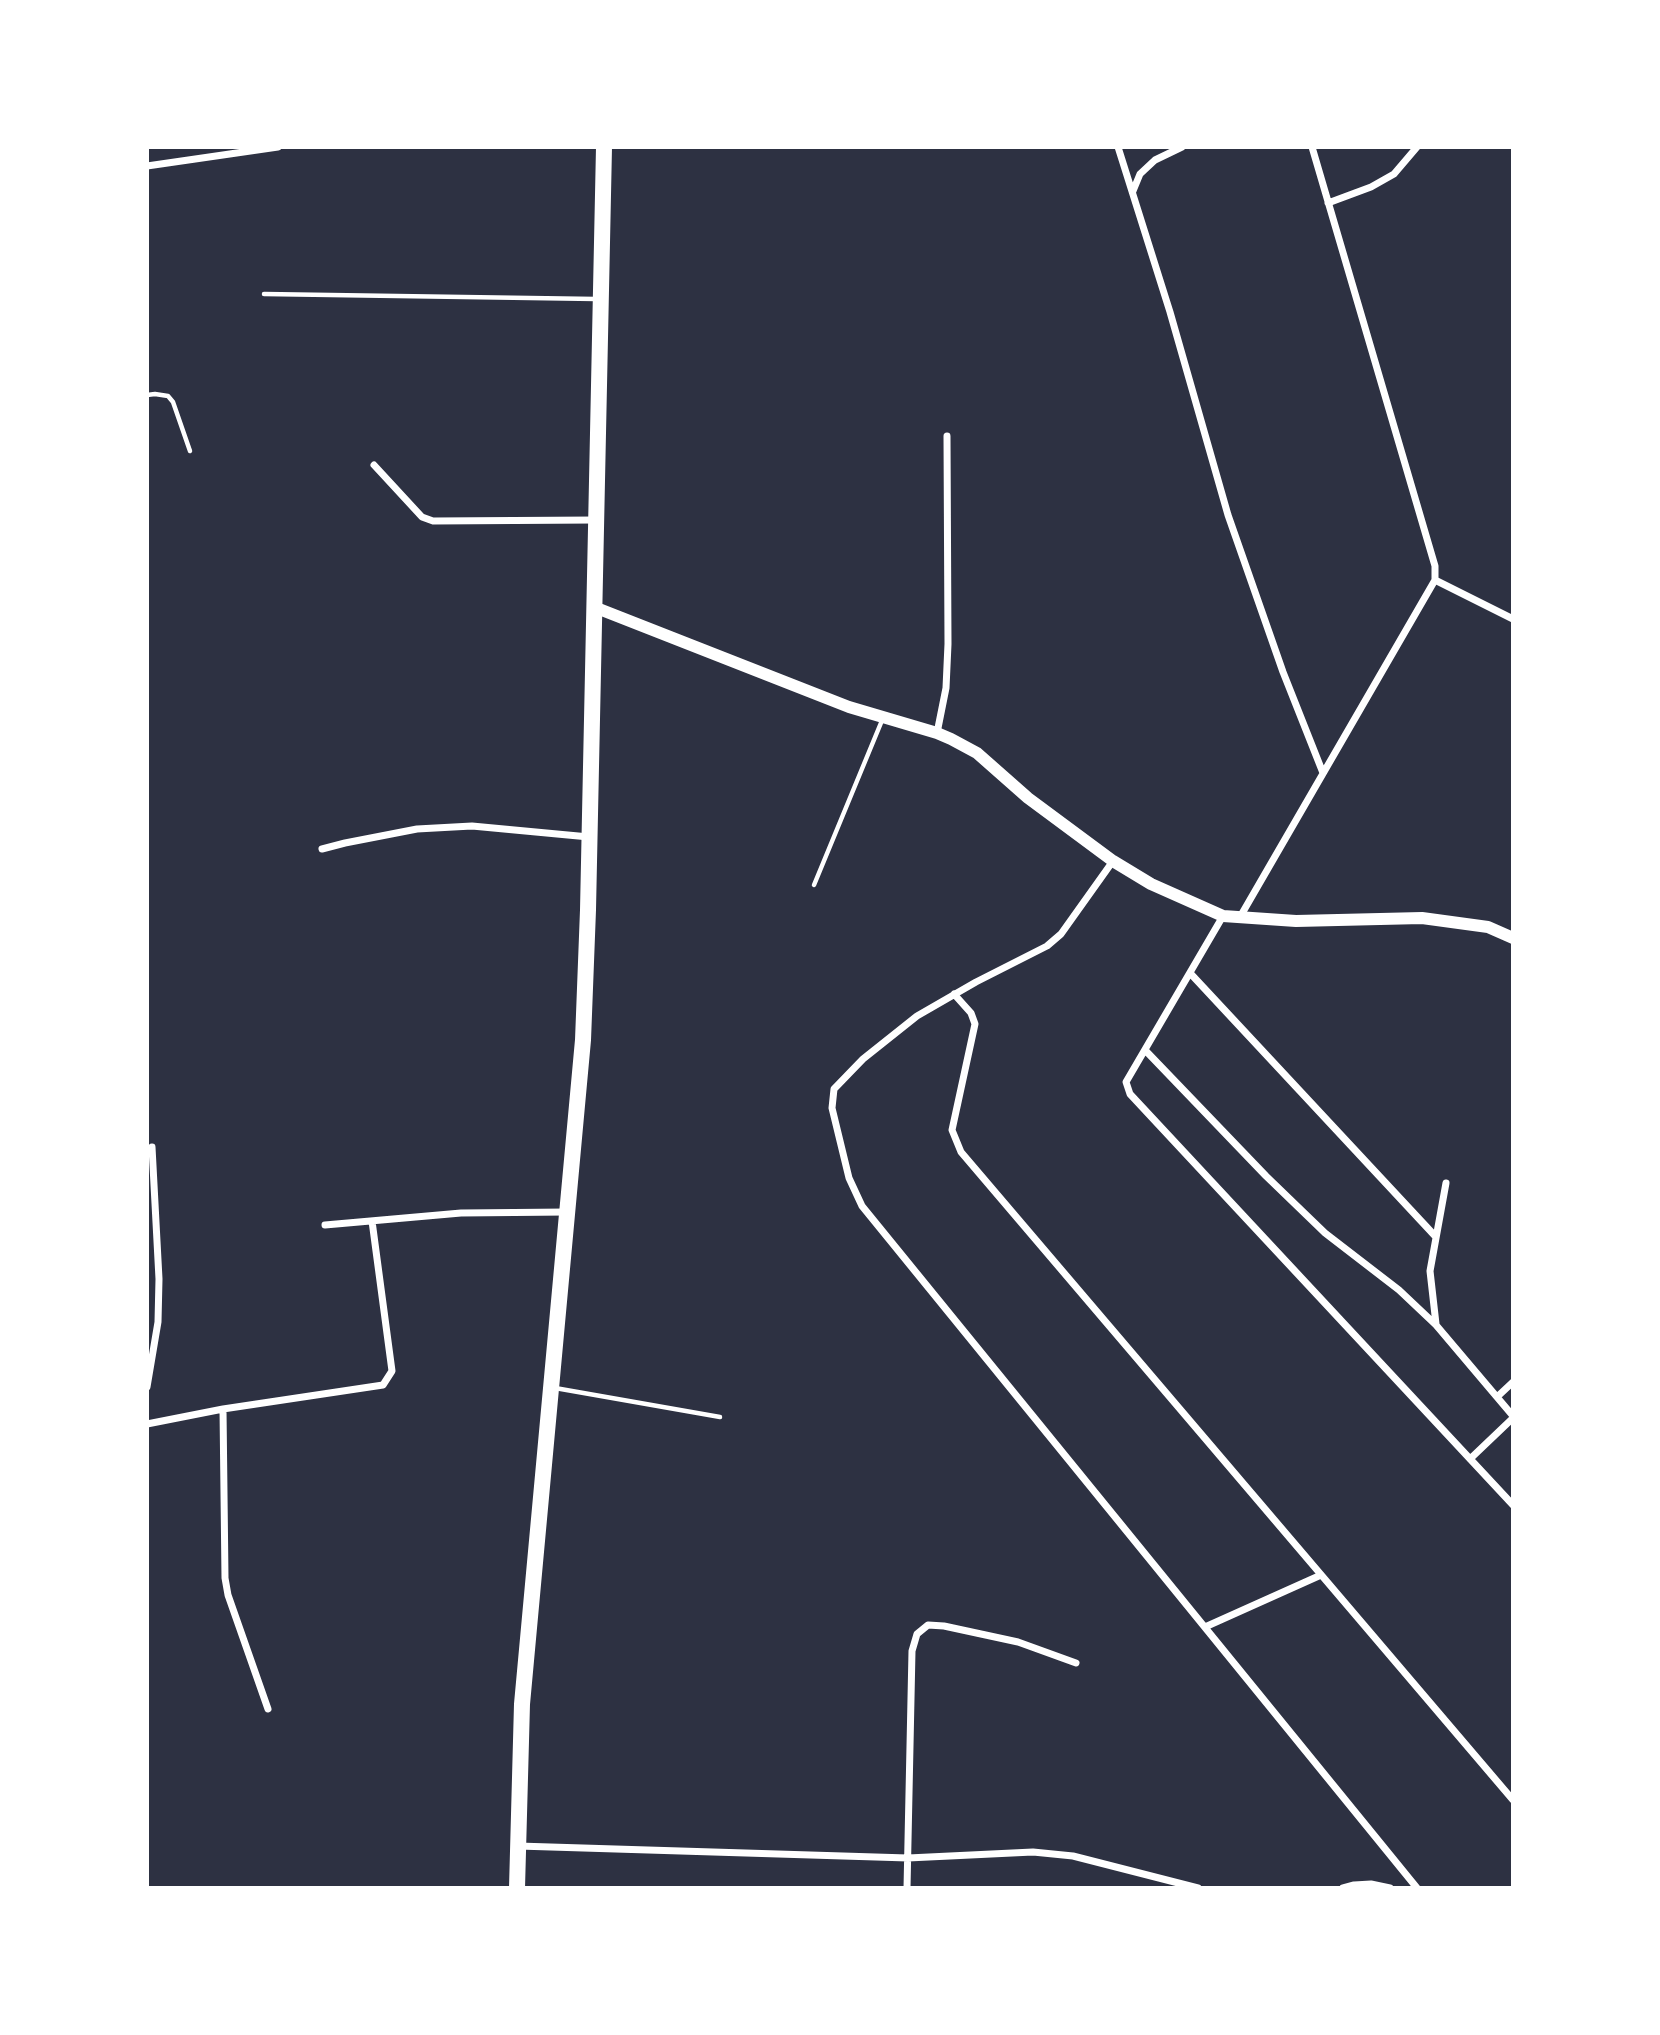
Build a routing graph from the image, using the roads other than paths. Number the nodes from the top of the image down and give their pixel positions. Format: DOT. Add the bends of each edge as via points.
graph roads {
  1 [pos="278,147"];
  2 [pos="604,147"];
  3 [pos="1118,147"];
  4 [pos="1182,147"];
  5 [pos="1312,147"];
  6 [pos="1418,147"];
  7 [pos="147,166"];
  8 [pos="1132,192"];
  9 [pos="1328,203"];
  10 [pos="264,294"];
  11 [pos="601,299"];
  12 [pos="147,395"];
  13 [pos="947,436"];
  14 [pos="190,451"];
  15 [pos="374,465"];
  16 [pos="596,520"];
  17 [pos="1435,580"];
  18 [pos="594,607"];
  19 [pos="1513,620"];
  20 [pos="883,717"];
  21 [pos="937,733"];
  22 [pos="1323,773"];
  23 [pos="589,837"];
  24 [pos="322,849"];
  25 [pos="1113,861"];
  26 [pos="814,885"];
  27 [pos="1223,916"];
  28 [pos="1240,918"];
  29 [pos="1513,938"];
  30 [pos="1190,972"];
  31 [pos="954,994"];
  32 [pos="1145,1050"];
  33 [pos="152,1147"];
  34 [pos="1446,1182"];
  35 [pos="567,1212"];
  36 [pos="372,1221"];
  37 [pos="325,1225"];
  38 [pos="1436,1237"];
  39 [pos="1436,1325"];
  40 [pos="1513,1382"];
  41 [pos="147,1387"];
  42 [pos="551,1387"];
  43 [pos="1497,1397"];
  44 [pos="223,1409"];
  45 [pos="720,1417"];
  46 [pos="1513,1417"];
  47 [pos="147,1424"];
  48 [pos="1470,1459"];
  49 [pos="1513,1505"];
  50 [pos="1321,1575"];
  51 [pos="1205,1628"];
  52 [pos="1076,1664"];
  53 [pos="268,1709"];
  54 [pos="1513,1800"];
  55 [pos="517,1846"];
  56 [pos="908,1858"];
  57 [pos="517,1888"];
  58 [pos="907,1888"];
  59 [pos="1198,1888"];
  60 [pos="1343,1888"];
  61 [pos="1390,1888"];
  62 [pos="1417,1888"];
  1 -- 7 [label="street"];
  2 -- 11 [label="highway"];
  3 -- 8 [label="street"];
  4 -- 8 [label="street" via="1155,160 1140,174"];
  5 -- 9 [label="street"];
  6 -- 9 [label="street" via="1394,174"];
  8 -- 22 [label="street" via="1228,515"];
  9 -- 17 [label="street"];
  10 -- 11 [label="lane"];
  11 -- 16 [label="highway"];
  12 -- 14 [label="lane" via="167,396 173,401"];
  13 -- 21 [label="street" via="948,644"];
  15 -- 16 [label="street" via="422,517 433,521"];
  16 -- 18 [label="highway"];
  17 -- 19 [label="street"];
  17 -- 22 [label="street"];
  18 -- 20 [label="street"];
  18 -- 23 [label="highway"];
  20 -- 21 [label="street"];
  20 -- 26 [label="lane"];
  21 -- 25 [label="street" via="977,753 1028,798"];
  22 -- 28 [label="street"];
  23 -- 24 [label="street" via="472,826 417,829"];
  23 -- 35 [label="highway" via="583,1040"];
  25 -- 27 [label="street" via="1151,884"];
  25 -- 31 [label="street" via="1061,934 1047,946"];
  27 -- 28 [label="street"];
  27 -- 30 [label="street"];
  28 -- 29 [label="street" via="1422,918 1488,926"];
  30 -- 32 [label="street"];
  30 -- 38 [label="street"];
  31 -- 50 [label="street" via="975,1024 953,1130 961,1152"];
  31 -- 51 [label="street" via="917,1016 834,1089 832,1108 849,1178 862,1206"];
  32 -- 39 [label="street" via="1266,1176"];
  32 -- 48 [label="street" via="1126,1082 1130,1094"];
  33 -- 41 [label="street" via="159,1279 158,1322"];
  34 -- 38 [label="street"];
  35 -- 36 [label="street" via="461,1213"];
  35 -- 42 [label="highway"];
  36 -- 37 [label="street"];
  36 -- 44 [label="street" via="392,1371 383,1385"];
  38 -- 39 [label="street" via="1430,1271"];
  39 -- 43 [label="street"];
  40 -- 43 [label="street"];
  42 -- 45 [label="lane"];
  42 -- 55 [label="highway" via="522,1704"];
  43 -- 46 [label="street"];
  44 -- 47 [label="street"];
  44 -- 53 [label="street" via="225,1578"];
  46 -- 48 [label="street"];
  48 -- 49 [label="street"];
  50 -- 51 [label="street"];
  50 -- 54 [label="street"];
  51 -- 62 [label="street"];
  52 -- 56 [label="street" via="1018,1642 944,1626 928,1625 916,1634"];
  55 -- 56 [label="street"];
  55 -- 57 [label="highway"];
  56 -- 58 [label="street"];
  56 -- 59 [label="street" via="1053,1853"];
  60 -- 61 [label="street" via="1371,1884"];
}
